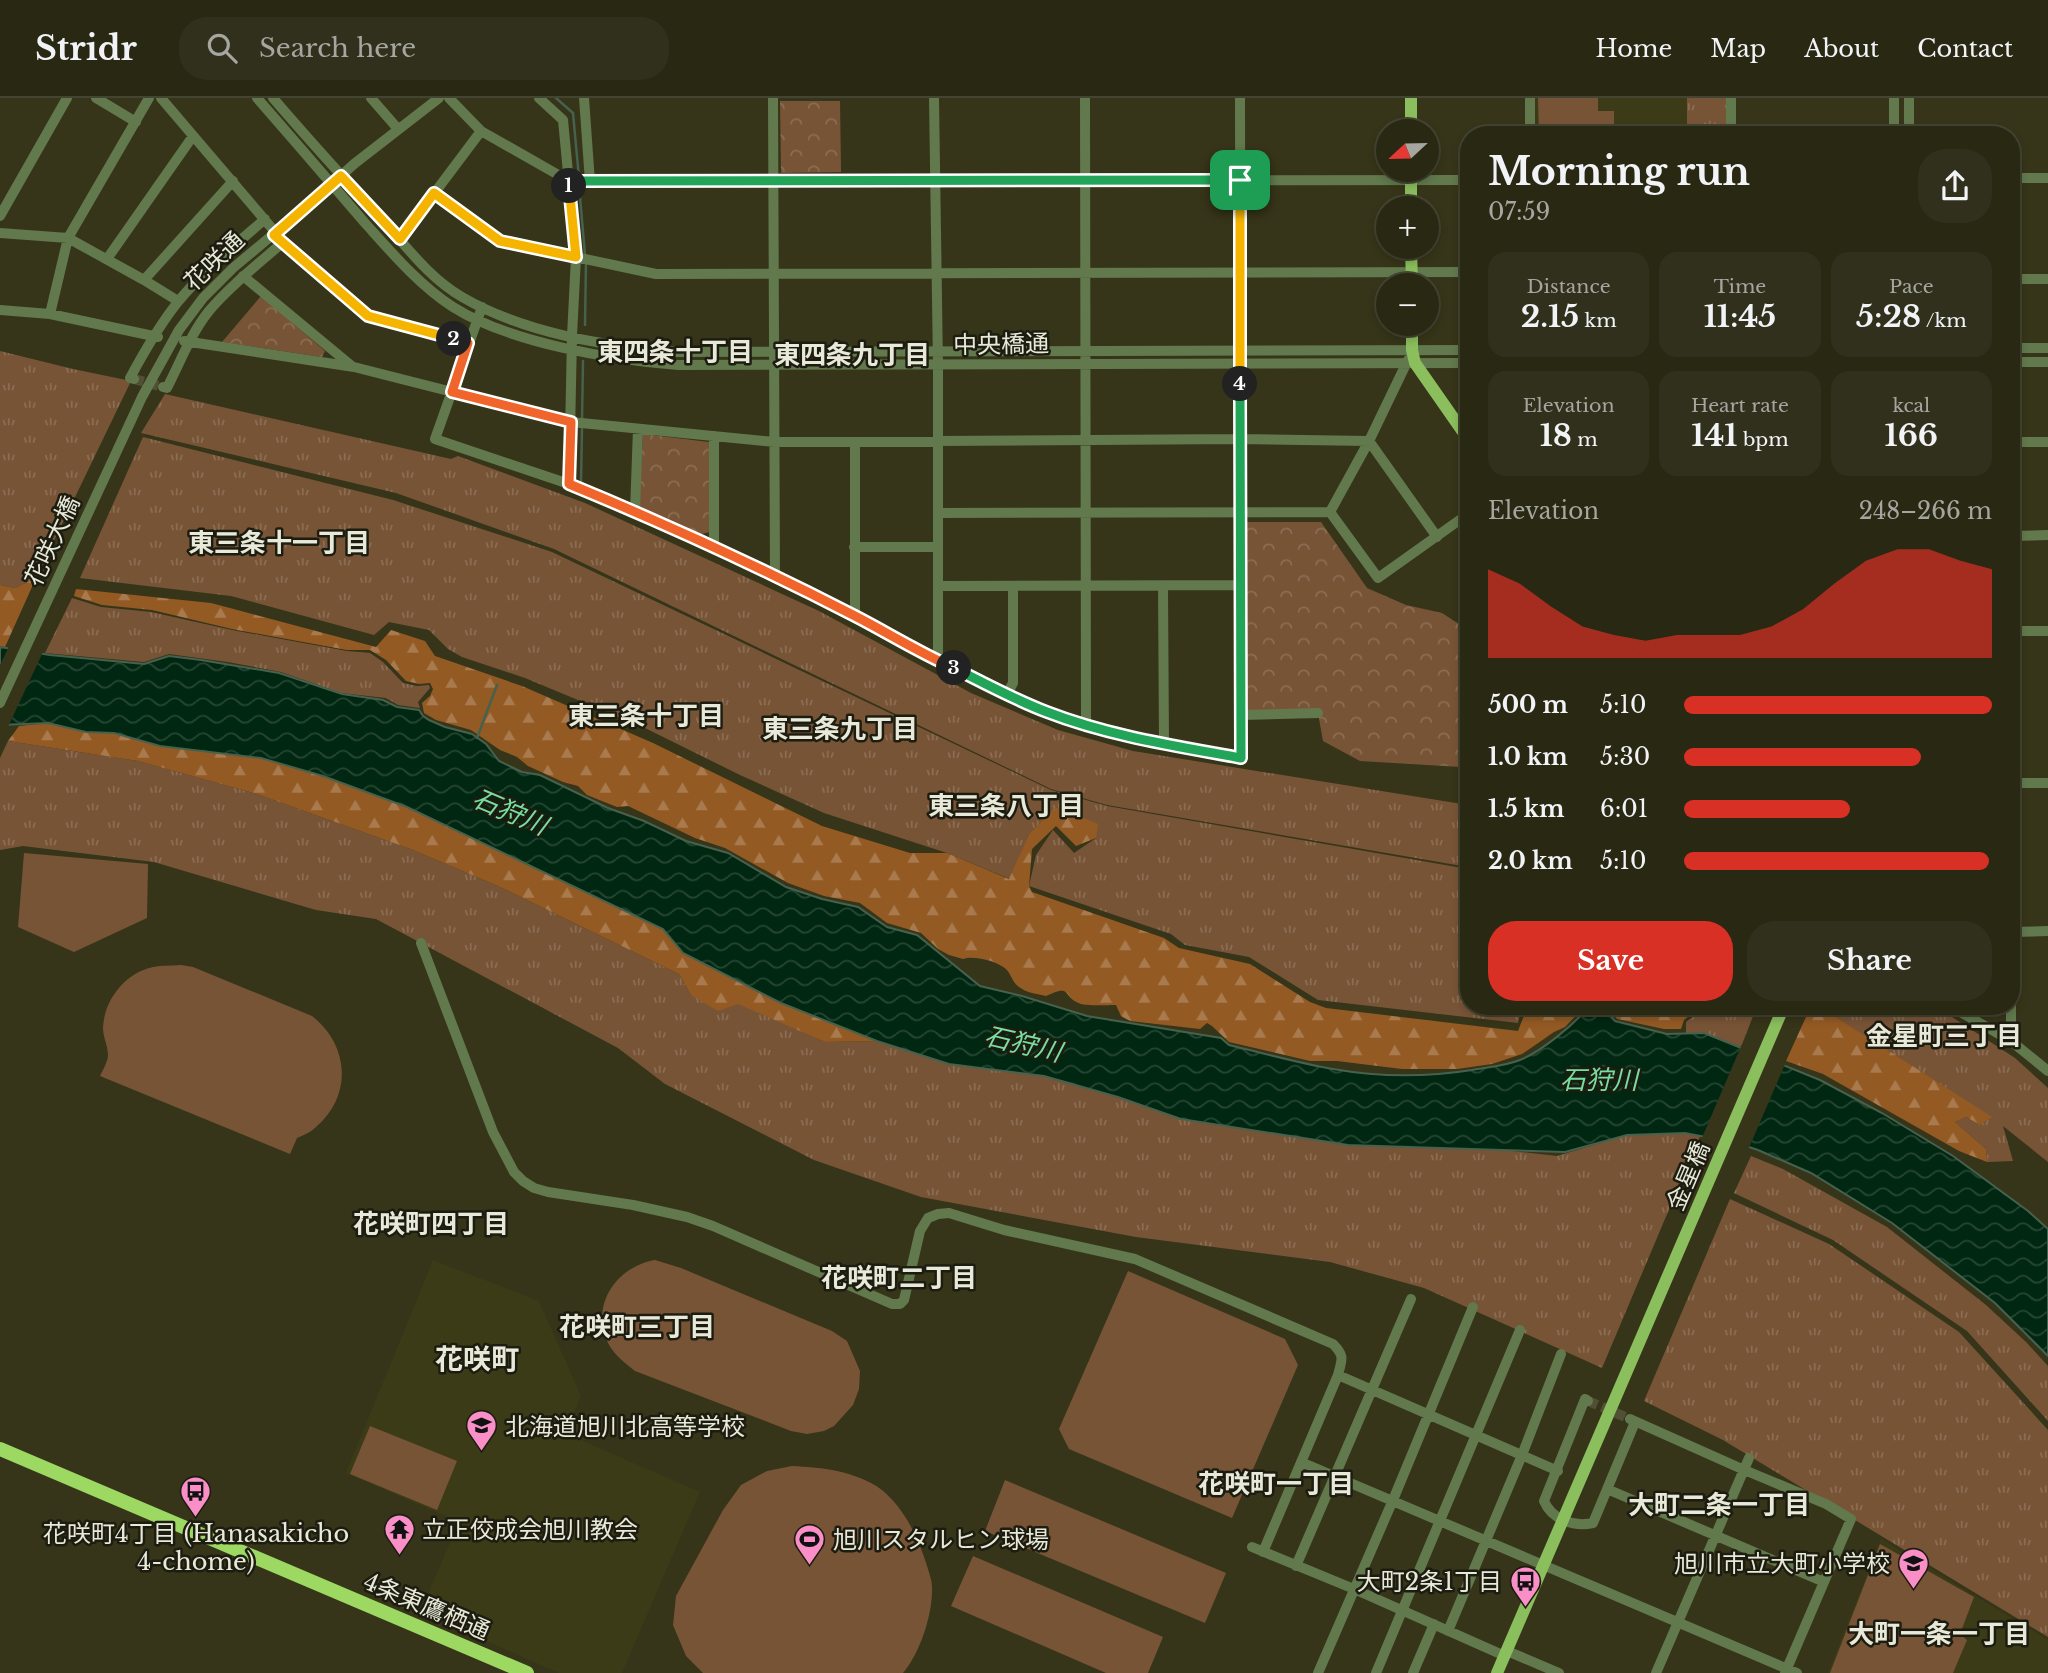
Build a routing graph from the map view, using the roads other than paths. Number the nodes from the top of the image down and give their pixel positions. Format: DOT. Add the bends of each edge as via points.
graph roads {
  1 [pos="67,98"];
  2 [pos="96,98"];
  3 [pos="149,98"];
  4 [pos="161,98"];
  5 [pos="257,98"];
  6 [pos="272,98"];
  7 [pos="372,98"];
  8 [pos="439,98"];
  9 [pos="449,98"];
  10 [pos="539,98"];
  11 [pos="584,98"];
  12 [pos="773,98"];
  13 [pos="934,98"];
  14 [pos="1085,98"];
  15 [pos="1240,98"];
  16 [pos="1411,98"];
  17 [pos="1530,98"];
  18 [pos="1731,98"];
  19 [pos="1895,98"];
  20 [pos="1909,98"];
  21 [pos="1411,119"];
  22 [pos="135,122"];
  23 [pos="1530,126"];
  24 [pos="1731,126"];
  25 [pos="1895,126"];
  26 [pos="1909,126"];
  27 [pos="398,130"];
  28 [pos="481,131"];
  29 [pos="193,136"];
  30 [pos="341,176"];
  31 [pos="1376,176"];
  32 [pos="1439,177"];
  33 [pos="2020,178"];
  34 [pos="2048,178"];
  35 [pos="1460,179"];
  36 [pos="1085,180"];
  37 [pos="1240,180"];
  38 [pos="233,181"];
  39 [pos="936,181"];
  40 [pos="580,182"];
  41 [pos="774,182"];
  42 [pos="332,185"];
  43 [pos="434,193"];
  44 [pos="0,216"];
  45 [pos="265,219"];
  46 [pos="0,233"];
  47 [pos="275,234"];
  48 [pos="68,238"];
  49 [pos="400,239"];
  50 [pos="282,243"];
  51 [pos="107,259"];
  52 [pos="583,259"];
  53 [pos="1085,272"];
  54 [pos="1241,272"];
  55 [pos="937,273"];
  56 [pos="1460,273"];
  57 [pos="774,274"];
  58 [pos="1439,275"];
  59 [pos="243,276"];
  60 [pos="1376,277"];
  61 [pos="2020,279"];
  62 [pos="2048,279"];
  63 [pos="144,280"];
  64 [pos="178,301"];
  65 [pos="482,307"];
  66 [pos="0,310"];
  67 [pos="50,314"];
  68 [pos="477,319"];
  69 [pos="572,336"];
  70 [pos="1412,336"];
  71 [pos="156,337"];
  72 [pos="187,342"];
  73 [pos="468,343"];
  74 [pos="2020,348"];
  75 [pos="2048,348"];
  76 [pos="572,349"];
  77 [pos="1412,349"];
  78 [pos="1240,350"];
  79 [pos="1460,350"];
  80 [pos="1084,351"];
  81 [pos="773,352"];
  82 [pos="937,352"];
  83 [pos="2020,362"];
  84 [pos="2048,362"];
  85 [pos="1411,363"];
  86 [pos="1460,363"];
  87 [pos="1084,364"];
  88 [pos="1240,364"];
  89 [pos="773,365"];
  90 [pos="938,366"];
  91 [pos="354,368"];
  92 [pos="134,379"];
  93 [pos="163,387"];
  94 [pos="452,392"];
  95 [pos="142,397"];
  96 [pos="579,422"];
  97 [pos="1460,428"];
  98 [pos="638,429"];
  99 [pos="714,436"];
  100 [pos="1241,439"];
  101 [pos="1085,440"];
  102 [pos="1369,441"];
  103 [pos="774,442"];
  104 [pos="855,442"];
  105 [pos="937,442"];
  106 [pos="2020,442"];
  107 [pos="2048,442"];
  108 [pos="569,484"];
  109 [pos="635,511"];
  110 [pos="1241,512"];
  111 [pos="1330,512"];
  112 [pos="938,513"];
  113 [pos="1086,513"];
  114 [pos="1460,520"];
  115 [pos="2020,536"];
  116 [pos="2048,536"];
  117 [pos="1437,537"];
  118 [pos="713,547"];
  119 [pos="854,547"];
  120 [pos="938,547"];
  121 [pos="775,577"];
  122 [pos="1241,585"];
  123 [pos="938,586"];
  124 [pos="1013,586"];
  125 [pos="1086,586"];
  126 [pos="1163,586"];
  127 [pos="855,616"];
  128 [pos="2020,631"];
  129 [pos="2048,631"];
  130 [pos="938,661"];
  131 [pos="1007,694"];
  132 [pos="0,703"];
  133 [pos="1318,713"];
  134 [pos="1242,715"];
  135 [pos="1086,724"];
  136 [pos="1164,744"];
  137 [pos="2020,783"];
  138 [pos="2048,783"];
  139 [pos="2048,931"];
  140 [pos="2020,932"];
  141 [pos="421,943"];
  142 [pos="1780,1015"];
  143 [pos="1966,1015"];
  144 [pos="2011,1015"];
  145 [pos="2011,1041"];
  146 [pos="2048,1071"];
  147 [pos="1411,1299"];
  148 [pos="1473,1307"];
  149 [pos="1520,1330"];
  150 [pos="1561,1354"];
  151 [pos="1338,1375"];
  152 [pos="1372,1390"];
  153 [pos="1588,1401"];
  154 [pos="1429,1414"];
  155 [pos="1477,1434"];
  156 [pos="0,1449"];
  157 [pos="1522,1455"];
  158 [pos="1748,1458"];
  159 [pos="1301,1462"];
  160 [pos="1742,1469"];
  161 [pos="1558,1471"];
  162 [pos="1336,1477"];
  163 [pos="1607,1489"];
  164 [pos="1393,1500"];
  165 [pos="1440,1521"];
  166 [pos="1563,1521"];
  167 [pos="1715,1535"];
  168 [pos="1485,1541"];
  169 [pos="1252,1547"];
  170 [pos="1263,1552"];
  171 [pos="1544,1565"];
  172 [pos="1296,1566"];
  173 [pos="1824,1582"];
  174 [pos="1354,1589"];
  175 [pos="1402,1611"];
  176 [pos="1678,1621"];
  177 [pos="1434,1624"];
  178 [pos="1448,1631"];
  179 [pos="1506,1653"];
  180 [pos="1790,1672"];
  181 [pos="527,1673"];
  182 [pos="1318,1673"];
  183 [pos="1376,1673"];
  184 [pos="1413,1673"];
  185 [pos="1497,1673"];
  186 [pos="1559,1673"];
  187 [pos="1656,1673"];
  1 -- 44 [label="street"];
  2 -- 22 [label="street"];
  3 -- 22 [label="street"];
  4 -- 29 [label="street"];
  5 -- 42 [label="street, 中央橋通"];
  6 -- 30 [label="street, 中央橋通"];
  7 -- 27 [label="street"];
  8 -- 27 [label="street, 花咲通"];
  9 -- 28 [label="street"];
  10 -- 40 [label="street" via="563,120"];
  11 -- 40 [label="street"];
  12 -- 41 [label="street"];
  13 -- 39 [label="street"];
  14 -- 36 [label="street"];
  15 -- 37 [label="street"];
  16 -- 21 [label="main road"];
  17 -- 23 [label="street"];
  18 -- 24 [label="street"];
  19 -- 25 [label="street"];
  20 -- 26 [label="street"];
  22 -- 48 [label="street"];
  27 -- 30 [label="street, 花咲通"];
  28 -- 40 [label="street"];
  28 -- 43 [label="street"];
  29 -- 38 [label="street"];
  29 -- 51 [label="street"];
  30 -- 42 [label="street, 花咲通"];
  30 -- 49 [label="street, 中央橋通"];
  31 -- 37 [label="street"];
  32 -- 35 [label="street"];
  33 -- 34 [label="street"];
  36 -- 37 [label="street"];
  36 -- 39 [label="street"];
  36 -- 53 [label="street"];
  37 -- 54 [label="street"];
  38 -- 45 [label="street"];
  38 -- 63 [label="street"];
  39 -- 41 [label="street"];
  39 -- 55 [label="street"];
  40 -- 41 [label="street"];
  40 -- 52 [label="street"];
  41 -- 57 [label="street"];
  42 -- 47 [label="street, 花咲通"];
  42 -- 68 [label="street, 中央橋通" via="427,288"];
  43 -- 49 [label="street"];
  43 -- 52 [label="street" via="500,241"];
  45 -- 47 [label="street"];
  45 -- 64 [label="street"];
  46 -- 48 [label="street"];
  47 -- 50 [label="street"];
  47 -- 95 [label="street, 花咲通" via="204,298 171,344"];
  48 -- 51 [label="street"];
  48 -- 67 [label="street"];
  49 -- 65 [label="street, 中央橋通" via="428,272"];
  50 -- 59 [label="street"];
  50 -- 73 [label="street" via="368,316"];
  51 -- 63 [label="street"];
  52 -- 57 [label="street" via="656,274"];
  52 -- 69 [label="street"];
  53 -- 54 [label="street"];
  53 -- 55 [label="street"];
  53 -- 80 [label="street"];
  54 -- 60 [label="street"];
  54 -- 78 [label="street"];
  55 -- 57 [label="street"];
  55 -- 82 [label="street"];
  56 -- 58 [label="street"];
  57 -- 81 [label="street"];
  59 -- 72 [label="street"];
  59 -- 91 [label="street"];
  61 -- 62 [label="street"];
  63 -- 64 [label="street"];
  64 -- 71 [label="street"];
  65 -- 68 [label="street"];
  65 -- 69 [label="street, 中央橋通"];
  66 -- 67 [label="street"];
  67 -- 71 [label="street"];
  68 -- 73 [label="street"];
  68 -- 76 [label="street, 中央橋通"];
  69 -- 76 [label="street"];
  69 -- 81 [label="street, 中央橋通" via="677,352"];
  70 -- 77 [label="main road"];
  71 -- 92 [label="street" via="130,378"];
  72 -- 91 [label="street"];
  72 -- 93 [label="street" via="167,388"];
  73 -- 94 [label="street"];
  74 -- 75 [label="street"];
  76 -- 89 [label="street, 中央橋通" via="659,364"];
  76 -- 96 [label="street"];
  77 -- 78 [label="street, 中央橋通"];
  77 -- 79 [label="street, 中央橋通"];
  77 -- 85 [label="main road"];
  78 -- 80 [label="street, 中央橋通"];
  78 -- 88 [label="street"];
  80 -- 82 [label="street, 中央橋通"];
  80 -- 87 [label="street"];
  81 -- 82 [label="street, 中央橋通"];
  81 -- 89 [label="street"];
  82 -- 90 [label="street"];
  83 -- 84 [label="street"];
  85 -- 86 [label="street, 中央橋通"];
  85 -- 88 [label="street, 中央橋通"];
  85 -- 97 [label="main road"];
  85 -- 102 [label="street"];
  87 -- 88 [label="street, 中央橋通"];
  87 -- 90 [label="street, 中央橋通"];
  87 -- 101 [label="street"];
  88 -- 100 [label="street"];
  89 -- 90 [label="street, 中央橋通"];
  89 -- 103 [label="street"];
  90 -- 105 [label="street"];
  91 -- 94 [label="street"];
  94 -- 96 [label="street"];
  94 -- 108 [label="street" via="435,439"];
  95 -- 132 [label="street, 花咲大橋"];
  96 -- 98 [label="street"];
  96 -- 108 [label="street"];
  98 -- 99 [label="street"];
  98 -- 109 [label="street"];
  99 -- 103 [label="street"];
  99 -- 118 [label="street"];
  100 -- 101 [label="street"];
  100 -- 102 [label="street"];
  100 -- 110 [label="street"];
  101 -- 105 [label="street"];
  101 -- 113 [label="street"];
  102 -- 111 [label="street"];
  102 -- 117 [label="street"];
  103 -- 104 [label="street"];
  103 -- 121 [label="street"];
  104 -- 105 [label="street"];
  104 -- 119 [label="street"];
  105 -- 112 [label="street"];
  106 -- 107 [label="street"];
  108 -- 109 [label="street"];
  109 -- 118 [label="street"];
  110 -- 111 [label="street"];
  110 -- 113 [label="street"];
  110 -- 122 [label="street"];
  111 -- 117 [label="street" via="1378,578"];
  112 -- 113 [label="street"];
  112 -- 120 [label="street"];
  113 -- 125 [label="street"];
  114 -- 117 [label="street"];
  115 -- 116 [label="street"];
  118 -- 121 [label="street"];
  119 -- 120 [label="street"];
  119 -- 127 [label="street"];
  120 -- 123 [label="street"];
  121 -- 127 [label="street"];
  122 -- 126 [label="street"];
  122 -- 134 [label="street"];
  123 -- 124 [label="street"];
  123 -- 130 [label="street"];
  124 -- 125 [label="street"];
  124 -- 131 [label="street" via="1013,683"];
  125 -- 126 [label="street"];
  125 -- 135 [label="street"];
  126 -- 136 [label="street"];
  127 -- 130 [label="street"];
  128 -- 129 [label="street"];
  130 -- 131 [label="street"];
  131 -- 135 [label="street"];
  133 -- 134 [label="street"];
  134 -- 136 [label="street" via="1241,758"];
  135 -- 136 [label="street"];
  137 -- 138 [label="street"];
  139 -- 140 [label="street"];
  141 -- 151 [label="street" via="493,1132 514,1172 534,1188 687,1217 892,1304 904,1300 920,1231 928,1218 949,1213 1135,1259 1333,1344 1343,1359"];
  142 -- 166 [label="main road, 金星橋"];
  143 -- 145 [label="street"];
  144 -- 145 [label="street"];
  145 -- 146 [label="street"];
  147 -- 152 [label="street"];
  148 -- 154 [label="street"];
  149 -- 155 [label="street"];
  150 -- 157 [label="street"];
  151 -- 152 [label="street"];
  151 -- 159 [label="street"];
  152 -- 154 [label="street"];
  152 -- 162 [label="street"];
  153 -- 161 [label="street" via="1585,1399"];
  154 -- 155 [label="street"];
  154 -- 164 [label="street"];
  155 -- 157 [label="street"];
  155 -- 165 [label="street"];
  156 -- 181 [label="highway, 4条東鷹栖通"];
  157 -- 161 [label="street"];
  157 -- 168 [label="street"];
  158 -- 160 [label="street"];
  159 -- 162 [label="street"];
  159 -- 170 [label="street"];
  160 -- 163 [label="street" via="1632,1420"];
  160 -- 167 [label="street"];
  160 -- 173 [label="street" via="1851,1519"];
  161 -- 166 [label="street" via="1544,1501"];
  162 -- 164 [label="street"];
  162 -- 172 [label="street"];
  163 -- 166 [label="street" via="1593,1523"];
  163 -- 167 [label="street"];
  164 -- 165 [label="street"];
  164 -- 174 [label="street"];
  165 -- 168 [label="street"];
  165 -- 175 [label="street"];
  166 -- 171 [label="main road, 金星橋"];
  167 -- 173 [label="street"];
  167 -- 176 [label="street"];
  168 -- 171 [label="street"];
  168 -- 178 [label="street"];
  169 -- 170 [label="street"];
  170 -- 172 [label="street"];
  171 -- 176 [label="street"];
  171 -- 179 [label="main road, 金星橋"];
  172 -- 174 [label="street"];
  173 -- 180 [label="street"];
  174 -- 175 [label="street"];
  174 -- 182 [label="street"];
  175 -- 177 [label="street"];
  175 -- 183 [label="street"];
  176 -- 180 [label="street"];
  176 -- 187 [label="street"];
  177 -- 178 [label="street"];
  177 -- 184 [label="street"];
  178 -- 179 [label="street"];
  179 -- 185 [label="main road, 金星橋"];
  179 -- 186 [label="street"];
}
